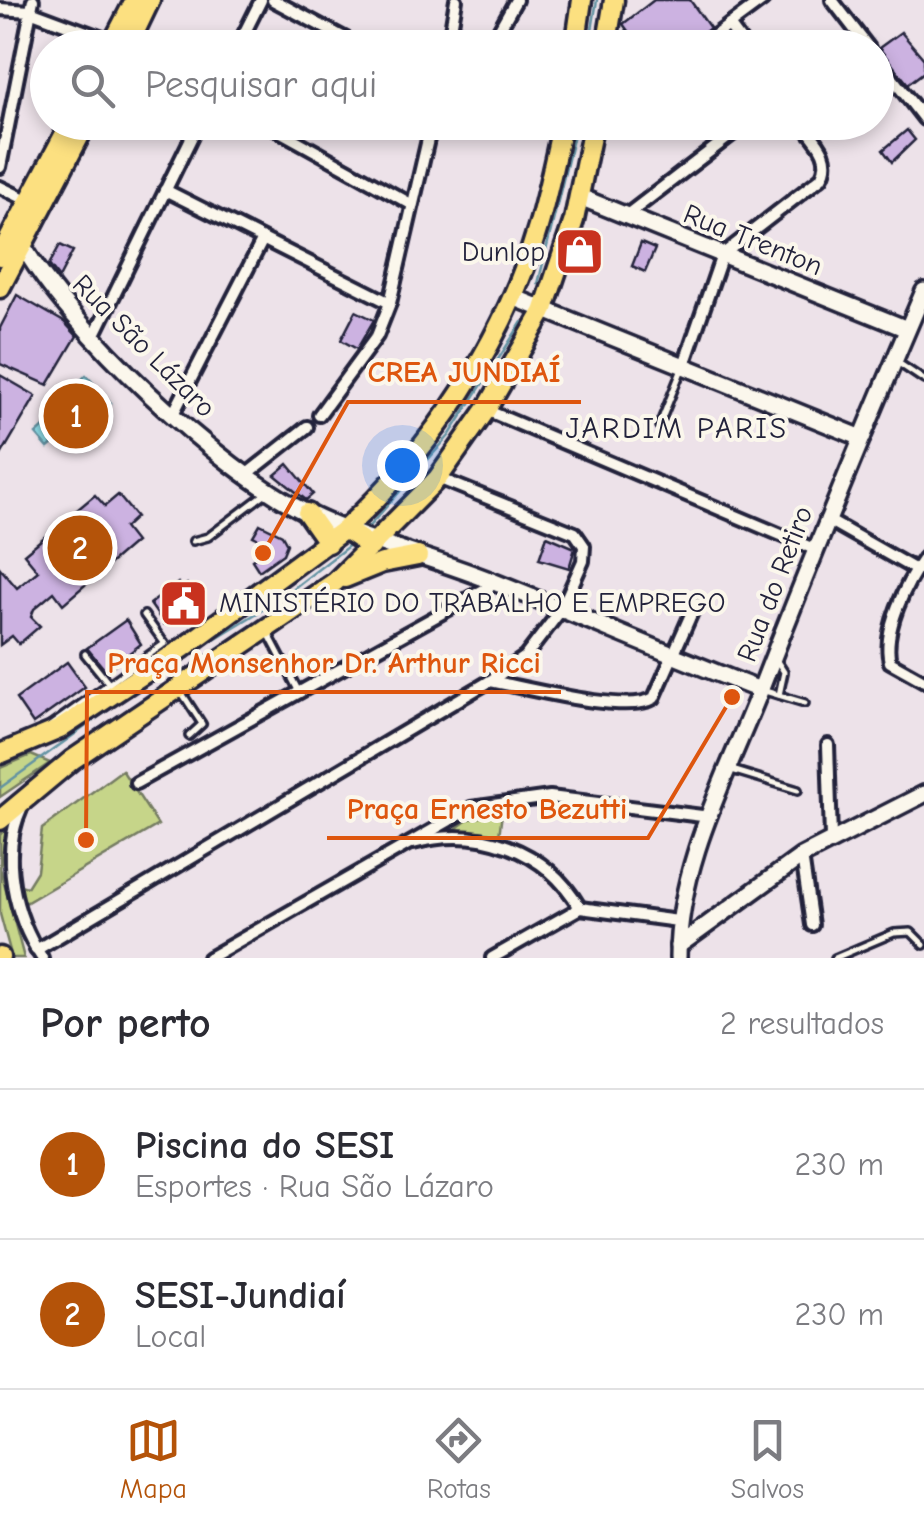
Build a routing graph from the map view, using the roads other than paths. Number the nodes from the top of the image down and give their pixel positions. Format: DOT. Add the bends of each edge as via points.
graph roads {
  1 [pos="134,0"];
  2 [pos="150,0"];
  3 [pos="261,0"];
  4 [pos="273,0"];
  5 [pos="456,0"];
  6 [pos="516,0"];
  7 [pos="582,0"];
  8 [pos="614,0"];
  9 [pos="762,0"];
  10 [pos="832,0"];
  11 [pos="32,6"];
  12 [pos="0,9"];
  13 [pos="729,25"];
  14 [pos="84,30"];
  15 [pos="124,30"];
  16 [pos="130,30"];
  17 [pos="246,30"];
  18 [pos="329,30"];
  19 [pos="451,30"];
  20 [pos="499,30"];
  21 [pos="578,30"];
  22 [pos="609,30"];
  23 [pos="722,30"];
  24 [pos="733,30"];
  25 [pos="855,30"];
  26 [pos="894,81"];
  27 [pos="924,120"];
  28 [pos="3,131"];
  29 [pos="62,140"];
  30 [pos="76,140"];
  31 [pos="190,140"];
  32 [pos="295,140"];
  33 [pos="427,140"];
  34 [pos="559,140"];
  35 [pos="592,140"];
  36 [pos="725,140"];
  37 [pos="815,140"];
  38 [pos="0,166"];
  39 [pos="0,186"];
  40 [pos="165,190"];
  41 [pos="580,197"];
  42 [pos="30,201"];
  43 [pos="411,204"];
  44 [pos="627,215"];
  45 [pos="262,242"];
  46 [pos="9,249"];
  47 [pos="722,255"];
  48 [pos="40,277"];
  49 [pos="4,281"];
  50 [pos="924,292"];
  51 [pos="390,304"];
  52 [pos="529,304"];
  53 [pos="919,314"];
  54 [pos="908,329"];
  55 [pos="95,334"];
  56 [pos="894,360"];
  57 [pos="684,365"];
  58 [pos="924,380"];
  59 [pos="486,410"];
  60 [pos="172,416"];
  61 [pos="319,416"];
  62 [pos="659,426"];
  63 [pos="307,427"];
  64 [pos="862,438"];
  65 [pos="246,475"];
  66 [pos="438,478"];
  67 [pos="268,491"];
  68 [pos="307,513"];
  69 [pos="826,519"];
  70 [pos="361,538"];
  71 [pos="192,542"];
  72 [pos="328,543"];
  73 [pos="814,549"];
  74 [pos="418,556"];
  75 [pos="924,558"];
  76 [pos="916,570"];
  77 [pos="335,582"];
  78 [pos="496,582"];
  79 [pos="696,603"];
  80 [pos="560,610"];
  81 [pos="144,615"];
  82 [pos="265,629"];
  83 [pos="168,649"];
  84 [pos="85,654"];
  85 [pos="672,656"];
  86 [pos="773,657"];
  87 [pos="490,680"];
  88 [pos="924,681"];
  89 [pos="111,687"];
  90 [pos="179,687"];
  91 [pos="760,690"];
  92 [pos="300,694"];
  93 [pos="779,695"];
  94 [pos="805,704"];
  95 [pos="189,736"];
  96 [pos="0,743"];
  97 [pos="25,745"];
  98 [pos="828,746"];
  99 [pos="0,754"];
  100 [pos="729,769"];
  101 [pos="136,783"];
  102 [pos="798,790"];
  103 [pos="924,794"];
  104 [pos="29,795"];
  105 [pos="710,817"];
  106 [pos="0,820"];
  107 [pos="831,838"];
  108 [pos="394,848"];
  109 [pos="802,856"];
  110 [pos="580,908"];
  111 [pos="678,921"];
  112 [pos="812,926"];
  113 [pos="924,945"];
  114 [pos="678,952"];
  115 [pos="39,954"];
  116 [pos="209,958"];
  117 [pos="492,958"];
  118 [pos="835,958"];
  1 -- 15 [label="main road"];
  2 -- 16 [label="main road"];
  3 -- 17 [label="street"];
  4 -- 18 [label="street"];
  5 -- 19 [label="street"];
  6 -- 20 [label="street"];
  7 -- 21 [label="main road"];
  8 -- 22 [label="main road"];
  9 -- 13 [label="street"];
  10 -- 25 [label="street"];
  11 -- 12 [label="street"];
  11 -- 14 [label="street"];
  11 -- 28 [label="street"];
  13 -- 23 [label="street"];
  13 -- 24 [label="street"];
  26 -- 27 [label="street"];
  28 -- 38 [label="street"];
  29 -- 42 [label="main road"];
  30 -- 46 [label="main road"];
  31 -- 40 [label="street"];
  32 -- 43 [label="street"];
  33 -- 43 [label="street"];
  34 -- 52 [label="main road"];
  35 -- 41 [label="main road"];
  36 -- 44 [label="street"];
  37 -- 47 [label="street" via="826,155 821,178"];
  39 -- 42 [label="street"];
  40 -- 45 [label="street"];
  40 -- 55 [label="street"];
  41 -- 44 [label="main road, Rua Trenton"];
  41 -- 52 [label="main road"];
  42 -- 46 [label="main road"];
  43 -- 51 [label="street"];
  44 -- 47 [label="main road, Rua Trenton"];
  45 -- 51 [label="street"];
  45 -- 60 [label="street"];
  46 -- 48 [label="main road, Rua São Lázaro"];
  46 -- 49 [label="main road"];
  47 -- 54 [label="main road, Rua Trenton"];
  47 -- 57 [label="street"];
  48 -- 49 [label="main road, Rua São Lázaro"];
  48 -- 55 [label="main road, Rua São Lázaro"];
  50 -- 53 [label="main road, Rua do Retiro"];
  51 -- 61 [label="street" via="377,336"];
  52 -- 57 [label="main road"];
  52 -- 59 [label="main road"];
  52 -- 70 [label="main road"];
  53 -- 54 [label="main road, Rua do Retiro"];
  54 -- 56 [label="main road, Rua do Retiro"];
  55 -- 60 [label="main road, Rua São Lázaro"];
  56 -- 58 [label="lane"];
  56 -- 64 [label="main road, Rua do Retiro"];
  57 -- 62 [label="lane"];
  57 -- 64 [label="main road"];
  59 -- 66 [label="main road"];
  59 -- 73 [label="street"];
  60 -- 65 [label="main road, Rua São Lázaro"];
  63 -- 65 [label="street"];
  64 -- 69 [label="main road, Rua do Retiro"];
  65 -- 67 [label="main road, Rua São Lázaro"];
  66 -- 70 [label="main road"];
  66 -- 80 [label="street" via="575,533 584,546 582,562"];
  67 -- 68 [label="main road, Rua São Lázaro"];
  67 -- 71 [label="lane"];
  68 -- 70 [label="main road, Rua São Lázaro"];
  68 -- 72 [label="main road"];
  69 -- 73 [label="main road, Rua do Retiro"];
  69 -- 76 [label="street"];
  70 -- 72 [label="main road"];
  70 -- 74 [label="main road, Rua São Lázaro"];
  70 -- 77 [label="main road"];
  72 -- 83 [label="main road"];
  73 -- 86 [label="main road, Rua do Retiro"];
  74 -- 77 [label="main road"];
  74 -- 78 [label="main road, Rua São Lázaro"];
  75 -- 76 [label="street"];
  76 -- 88 [label="street" via="887,650 890,662"];
  77 -- 82 [label="main road"];
  78 -- 80 [label="main road, Rua São Lázaro"];
  78 -- 92 [label="street"];
  79 -- 85 [label="street"];
  80 -- 85 [label="main road, Rua São Lázaro"];
  80 -- 87 [label="street" via="525,657"];
  81 -- 83 [label="lane"];
  82 -- 90 [label="main road"];
  82 -- 92 [label="lane"];
  83 -- 89 [label="main road"];
  84 -- 89 [label="lane"];
  85 -- 87 [label="street" via="654,698 638,704"];
  85 -- 91 [label="main road, Rua São Lázaro"];
  86 -- 91 [label="main road, Rua do Retiro"];
  86 -- 93 [label="lane" via="784,669"];
  87 -- 115 [label="street"];
  89 -- 97 [label="main road" via="53,733"];
  90 -- 95 [label="lane" via="202,724"];
  90 -- 104 [label="main road"];
  91 -- 93 [label="lane"];
  91 -- 100 [label="main road, Rua do Retiro"];
  92 -- 101 [label="street"];
  93 -- 94 [label="lane"];
  96 -- 97 [label="main road"];
  97 -- 99 [label="main road"];
  98 -- 107 [label="street"];
  100 -- 102 [label="lane"];
  100 -- 105 [label="main road, Rua do Retiro"];
  103 -- 107 [label="main road"];
  104 -- 106 [label="main road"];
  104 -- 115 [label="street" via="13,824 8,855 23,926"];
  105 -- 108 [label="street" via="550,797 504,800 471,808"];
  105 -- 111 [label="main road, Rua do Retiro"];
  107 -- 109 [label="main road"];
  108 -- 110 [label="street" via="456,837 511,846 555,875"];
  108 -- 116 [label="street"];
  109 -- 112 [label="street"];
  109 -- 114 [label="main road"];
  110 -- 111 [label="street"];
  110 -- 117 [label="street"];
  111 -- 114 [label="main road, Rua do Retiro"];
  113 -- 118 [label="lane" via="910,932 894,933"];
}
